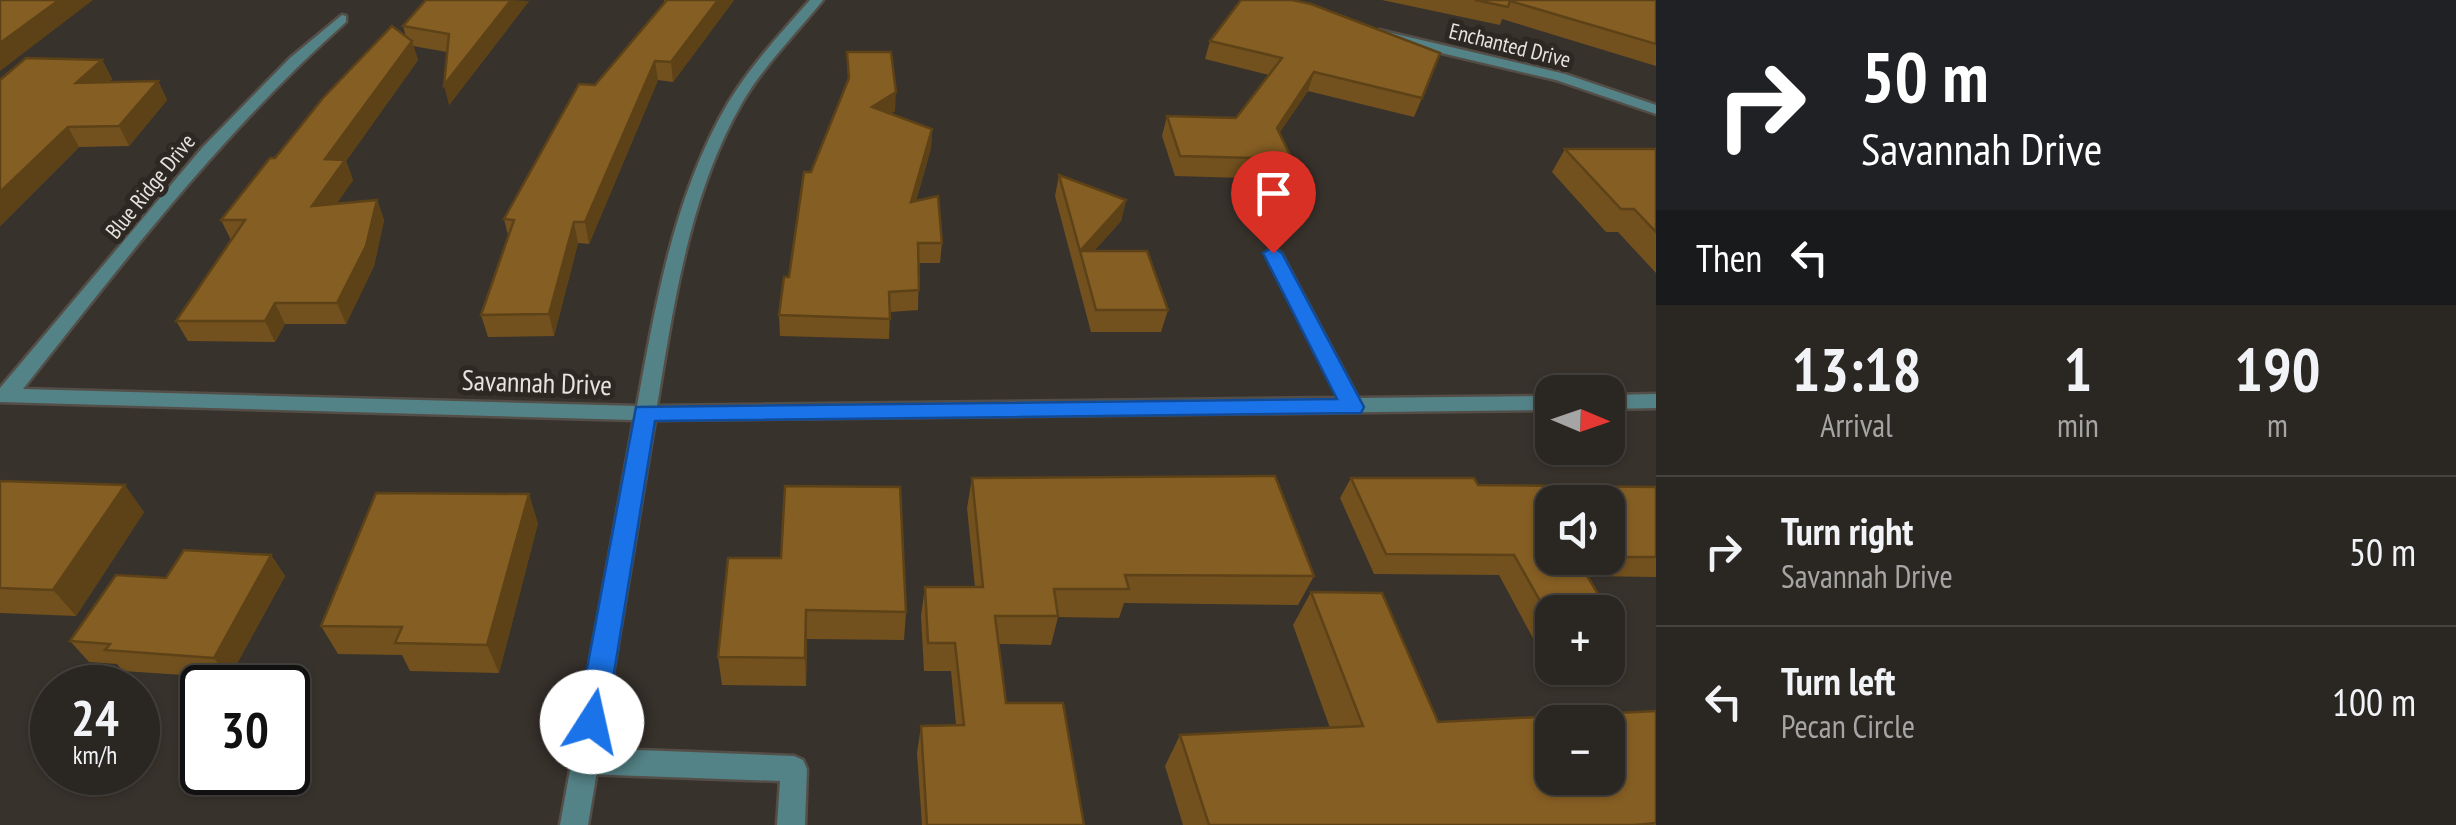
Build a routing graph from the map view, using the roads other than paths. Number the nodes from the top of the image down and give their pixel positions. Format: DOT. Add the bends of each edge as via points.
graph roads {
  1 [pos="817,0"];
  2 [pos="342,19"];
  3 [pos="1363,30"];
  4 [pos="1656,110"];
  5 [pos="1273,253"];
  6 [pos="4,395"];
  7 [pos="1656,400"];
  8 [pos="1625,401"];
  9 [pos="1535,403"];
  10 [pos="1353,407"];
  11 [pos="644,413"];
  12 [pos="585,761"];
  13 [pos="574,825"];
  14 [pos="791,825"];
  1 -- 11 [label="street" via="750,79 698,183 666,296"];
  2 -- 6 [label="street, Blue Ridge Drive" via="218,138"];
  3 -- 4 [label="street, Enchanted Drive" via="1560,77"];
  5 -- 10 [label="street"];
  6 -- 11 [label="street, Savannah Drive"];
  7 -- 8 [label="street"];
  9 -- 10 [label="street, Savannah Drive"];
  10 -- 11 [label="street, Savannah Drive"];
  11 -- 12 [label="street"];
  12 -- 13 [label="street"];
  12 -- 14 [label="street" via="794,769"];
}
